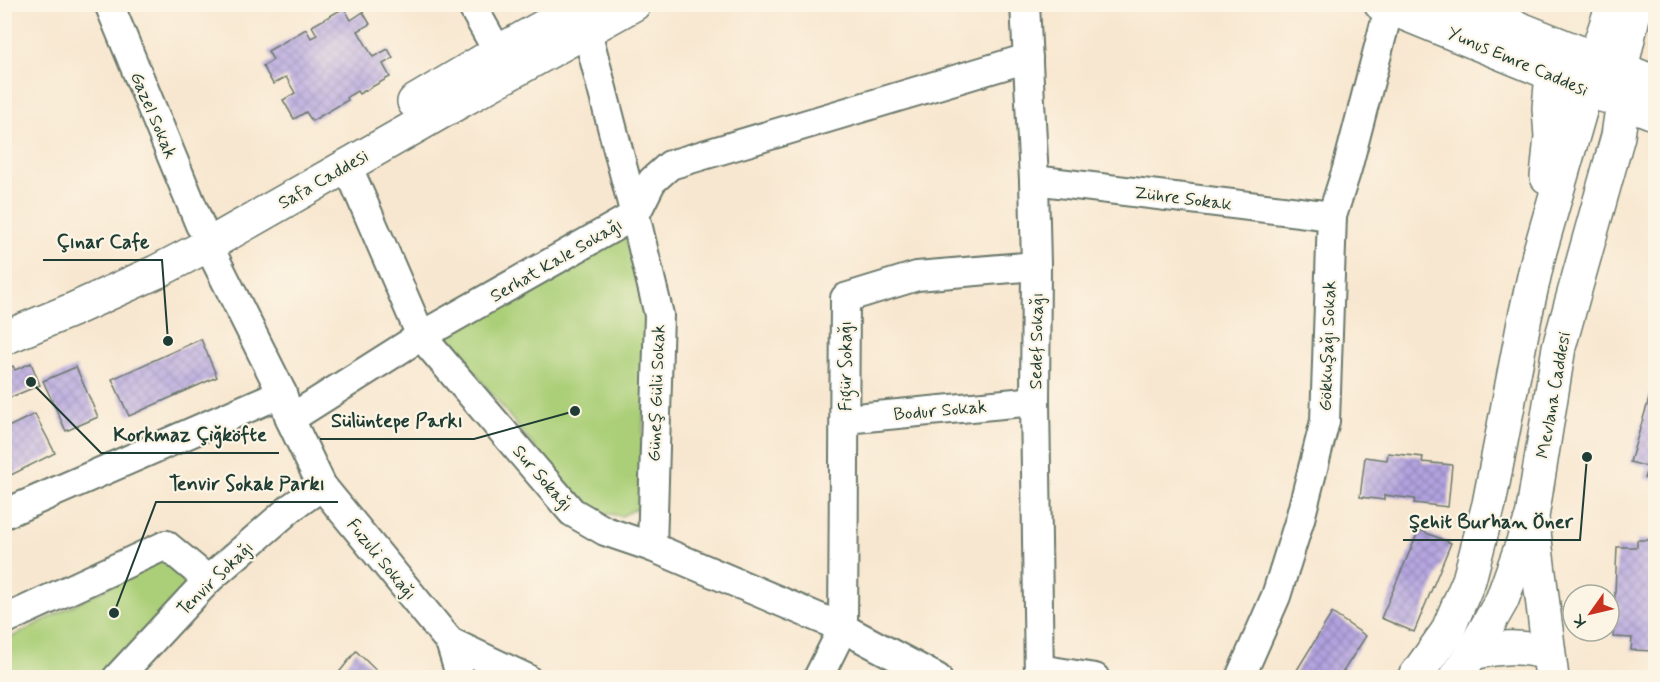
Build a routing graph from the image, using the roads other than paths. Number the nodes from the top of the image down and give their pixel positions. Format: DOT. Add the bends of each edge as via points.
graph roads {
  1 [pos="109,4"];
  2 [pos="471,4"];
  3 [pos="634,4"];
  4 [pos="1025,4"];
  5 [pos="1458,4"];
  6 [pos="1613,4"];
  7 [pos="1636,4"];
  8 [pos="1385,6"];
  9 [pos="585,18"];
  10 [pos="498,52"];
  11 [pos="1028,58"];
  12 [pos="1608,64"];
  13 [pos="1552,74"];
  14 [pos="1656,83"];
  15 [pos="1587,91"];
  16 [pos="1623,101"];
  17 [pos="1656,114"];
  18 [pos="346,165"];
  19 [pos="1034,180"];
  20 [pos="635,215"];
  21 [pos="1332,216"];
  22 [pos="204,235"];
  23 [pos="1539,254"];
  24 [pos="1036,266"];
  25 [pos="4,314"];
  26 [pos="422,336"];
  27 [pos="4,338"];
  28 [pos="1035,401"];
  29 [pos="286,406"];
  30 [pos="845,418"];
  31 [pos="322,486"];
  32 [pos="4,514"];
  33 [pos="1532,516"];
  34 [pos="652,547"];
  35 [pos="208,580"];
  36 [pos="4,620"];
  37 [pos="843,628"];
  38 [pos="450,642"];
  39 [pos="1464,665"];
  40 [pos="1550,665"];
  41 [pos="1039,673"];
  42 [pos="117,678"];
  43 [pos="457,678"];
  44 [pos="526,678"];
  45 [pos="818,678"];
  46 [pos="937,678"];
  47 [pos="1095,678"];
  48 [pos="1240,678"];
  49 [pos="1414,678"];
  1 -- 22 [label="street, Gazel Sokak"];
  2 -- 10 [label="street"];
  3 -- 9 [label="main road, Safa Caddesi"];
  4 -- 11 [label="street, Sedef Sokağı"];
  5 -- 12 [label="main road, Yunus Emre Caddesi"];
  6 -- 12 [label="main road"];
  7 -- 12 [label="main road"];
  8 -- 13 [label="main road, Yunus Emre Caddesi"];
  8 -- 21 [label="street, Gökkuşağı Sokak" via="1347,169"];
  9 -- 10 [label="main road, Safa Caddesi"];
  9 -- 18 [label="main road, Safa Caddesi"];
  9 -- 20 [label="street, Güneş Gülü Sokak"];
  10 -- 22 [label="main road, Safa Caddesi"];
  11 -- 19 [label="street, Sedef Sokağı"];
  11 -- 20 [label="street, Serhat Kale Sokağı" via="670,165 652,181"];
  12 -- 14 [label="main road, Yunus Emre Caddesi"];
  12 -- 15 [label="main road"];
  12 -- 16 [label="main road, Mevlana Caddesi"];
  13 -- 15 [label="main road, Yunus Emre Caddesi"];
  13 -- 23 [label="main road" via="1551,137"];
  15 -- 16 [label="main road, Yunus Emre Caddesi"];
  15 -- 23 [label="main road"];
  16 -- 17 [label="main road, Yunus Emre Caddesi"];
  16 -- 33 [label="main road, Mevlana Caddesi" via="1618,136 1559,347"];
  18 -- 22 [label="main road, Safa Caddesi"];
  18 -- 26 [label="street, Sur Sokağı"];
  19 -- 21 [label="street, Zühre Sokak"];
  19 -- 24 [label="street, Sedef Sokağı"];
  20 -- 26 [label="street, Serhat Kale Sokağı"];
  20 -- 34 [label="street, Güneş Gülü Sokak" via="658,315"];
  21 -- 48 [label="street, Gökkuşağı Sokak" via="1324,421 1276,596"];
  22 -- 25 [label="main road, Safa Caddesi"];
  22 -- 27 [label="main road, Safa Caddesi" via="156,272"];
  22 -- 29 [label="street, Fuzuli Sokağı"];
  23 -- 49 [label="main road" via="1490,504 1469,580 1447,632"];
  24 -- 28 [label="street, Sedef Sokağı"];
  24 -- 30 [label="street, Figür Sokağı" via="917,276 845,297"];
  26 -- 29 [label="street, Serhat Kale Sokağı"];
  26 -- 34 [label="street, Sur Sokağı" via="572,512 605,531"];
  28 -- 30 [label="street, Bodur Sokak"];
  28 -- 41 [label="street, Sedef Sokağı"];
  29 -- 31 [label="street, Fuzuli Sokağı"];
  29 -- 32 [label="street, Serhat Kale Sokağı"];
  30 -- 37 [label="street, Figür Sokağı"];
  31 -- 35 [label="street, Tenvir Sokağı"];
  31 -- 38 [label="street, Fuzuli Sokağı"];
  33 -- 39 [label="main road, Mevlana Caddesi" via="1502,600"];
  33 -- 40 [label="main road"];
  34 -- 37 [label="street, Sur Sokağı"];
  35 -- 36 [label="street" via="166,545"];
  35 -- 42 [label="street, Tenvir Sokağı"];
  37 -- 45 [label="street"];
  37 -- 46 [label="street, Sur Sokağı"];
  38 -- 43 [label="street, Fuzuli Sokağı"];
  38 -- 44 [label="street"];
  39 -- 40 [label="main road" via="1502,647 1529,648"];
  41 -- 47 [label="street"];
}
